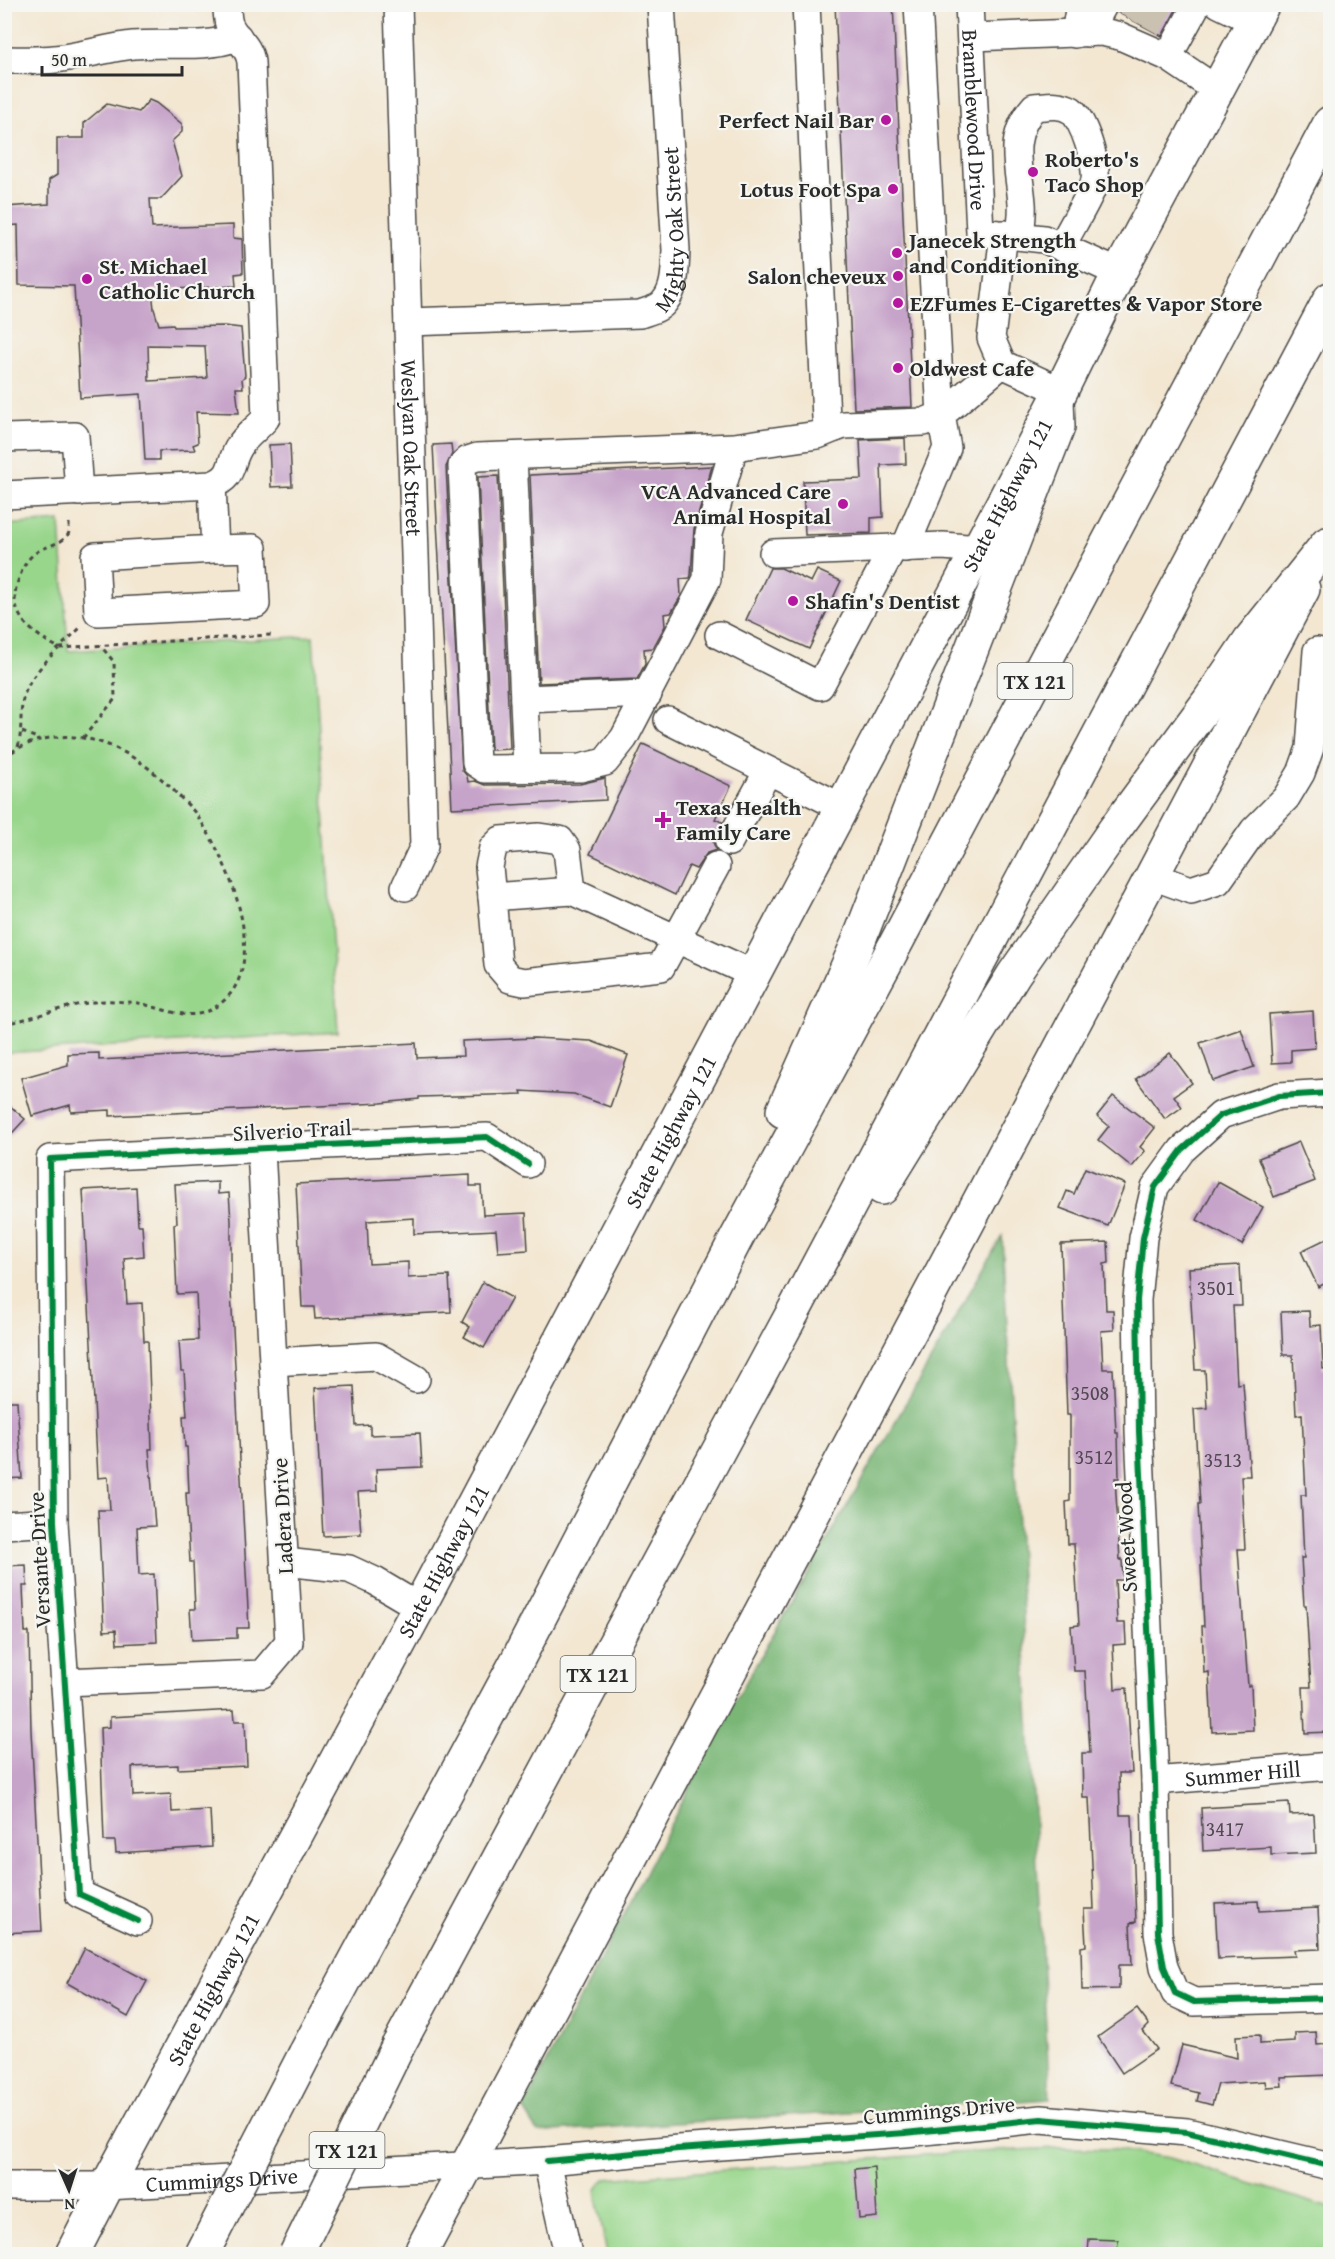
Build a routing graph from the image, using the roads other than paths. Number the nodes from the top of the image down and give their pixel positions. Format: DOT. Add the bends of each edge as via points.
graph roads {
  1 [pos="227,4"];
  2 [pos="398,4"];
  3 [pos="661,4"];
  4 [pos="806,4"];
  5 [pos="918,4"];
  6 [pos="969,4"];
  7 [pos="1197,4"];
  8 [pos="1220,4"];
  9 [pos="1259,13"];
  10 [pos="1109,25"];
  11 [pos="238,37"];
  12 [pos="971,37"];
  13 [pos="1168,57"];
  14 [pos="4,60"];
  15 [pos="1217,90"];
  16 [pos="1330,123"];
  17 [pos="1012,235"];
  18 [pos="1061,247"];
  19 [pos="1119,273"];
  20 [pos="1330,299"];
  21 [pos="408,322"];
  22 [pos="1002,364"];
  23 [pos="1059,395"];
  24 [pos="941,415"];
  25 [pos="835,428"];
  26 [pos="4,438"];
  27 [pos="734,447"];
  28 [pos="513,456"];
  29 [pos="212,485"];
  30 [pos="79,492"];
  31 [pos="4,495"];
  32 [pos="1329,541"];
  33 [pos="899,548"];
  34 [pos="215,549"];
  35 [pos="979,549"];
  36 [pos="772,553"];
  37 [pos="1280,629"];
  38 [pos="719,635"];
  39 [pos="1324,652"];
  40 [pos="648,694"];
  41 [pos="524,699"];
  42 [pos="668,720"];
  43 [pos="528,768"];
  44 [pos="768,771"];
  45 [pos="841,807"];
  46 [pos="729,842"];
  47 [pos="716,866"];
  48 [pos="1152,876"];
  49 [pos="405,887"];
  50 [pos="572,891"];
  51 [pos="492,897"];
  52 [pos="677,939"];
  53 [pos="753,974"];
  54 [pos="1330,1093"];
  55 [pos="261,1150"];
  56 [pos="50,1159"];
  57 [pos="528,1164"];
  58 [pos="737,1237"];
  59 [pos="798,1302"];
  60 [pos="273,1362"];
  61 [pos="416,1379"];
  62 [pos="54,1522"];
  63 [pos="4,1525"];
  64 [pos="285,1562"];
  65 [pos="419,1607"];
  66 [pos="64,1682"];
  67 [pos="1330,1766"];
  68 [pos="1155,1781"];
  69 [pos="138,1921"];
  70 [pos="1330,1998"];
  71 [pos="547,2161"];
  72 [pos="466,2166"];
  73 [pos="1330,2166"];
  74 [pos="4,2186"];
  75 [pos="107,2186"];
  76 [pos="72,2254"];
  77 [pos="202,2254"];
  78 [pos="296,2254"];
  79 [pos="420,2254"];
  80 [pos="568,2254"];
  1 -- 11 [label="street" via="229,24"];
  2 -- 21 [label="street, Weslyan Oak Street"];
  3 -- 21 [label="street, Mighty Oak Street" via="676,250 675,271 665,302 640,314"];
  4 -- 25 [label="street" via="826,418"];
  5 -- 24 [label="street"];
  6 -- 12 [label="street, Bramblewood Drive"];
  7 -- 13 [label="street"];
  8 -- 9 [label="street"];
  9 -- 15 [label="main road, State Highway 121"];
  10 -- 12 [label="street"];
  10 -- 13 [label="street"];
  11 -- 14 [label="street" via="223,43 130,46 53,60"];
  11 -- 29 [label="street" via="250,53 251,62 266,418 239,447 222,481"];
  12 -- 17 [label="street, Bramblewood Drive" via="980,232"];
  13 -- 15 [label="street"];
  15 -- 19 [label="main road, State Highway 121"];
  16 -- 58 [label="main road, TX 121"];
  17 -- 18 [label="street, Bramblewood Drive" via="1044,239"];
  17 -- 18 [label="street" via="1022,205 1016,138 1023,120 1034,108 1057,105 1072,111 1081,124 1094,161 1095,181"];
  17 -- 22 [label="street" via="991,338"];
  18 -- 19 [label="street, Bramblewood Drive"];
  19 -- 23 [label="main road, State Highway 121"];
  20 -- 59 [label="main road, TX 121"];
  21 -- 49 [label="street, Weslyan Oak Street" via="424,846"];
  22 -- 23 [label="street"];
  22 -- 24 [label="street"];
  23 -- 35 [label="main road, State Highway 121"];
  23 -- 58 [label="main road" via="1054,438 857,945 757,1168"];
  24 -- 25 [label="street" via="924,422"];
  24 -- 33 [label="street" via="947,448"];
  25 -- 27 [label="street" via="818,435"];
  26 -- 30 [label="street" via="75,436"];
  27 -- 28 [label="street"];
  27 -- 40 [label="street" via="709,533 707,579"];
  28 -- 41 [label="street"];
  28 -- 43 [label="street" via="477,457 462,466 476,763 485,769"];
  29 -- 30 [label="street"];
  29 -- 34 [label="street"];
  30 -- 31 [label="street"];
  32 -- 37 [label="main road"];
  32 -- 59 [label="main road" via="1250,640 1115,829 1021,964 845,1248"];
  33 -- 35 [label="street"];
  33 -- 36 [label="street"];
  33 -- 38 [label="street" via="820,686"];
  34 -- 34 [label="street" via="253,548 256,604 98,612 95,556"];
  35 -- 45 [label="main road, State Highway 121"];
  37 -- 39 [label="street"];
  37 -- 48 [label="main road"];
  39 -- 48 [label="street" via="1310,748 1286,798 1254,830 1218,881 1191,890"];
  40 -- 41 [label="street"];
  40 -- 43 [label="street" via="624,738 605,762 580,768"];
  41 -- 43 [label="street"];
  42 -- 44 [label="street"];
  44 -- 45 [label="street"];
  44 -- 46 [label="street"];
  45 -- 53 [label="main road, State Highway 121"];
  47 -- 52 [label="street"];
  48 -- 72 [label="main road"];
  50 -- 51 [label="street"];
  50 -- 51 [label="street" via="567,850 560,840 539,837 501,840 493,848 489,867"];
  50 -- 52 [label="street"];
  51 -- 52 [label="street" via="498,965 510,979 524,982 661,967"];
  52 -- 53 [label="street"];
  53 -- 65 [label="main road, State Highway 121"];
  54 -- 68 [label="street, Sweet Wood" via="1280,1096 1221,1115 1182,1150 1155,1187 1143,1238 1137,1300"];
  55 -- 56 [label="street, Silverio Trail"];
  55 -- 57 [label="street, Silverio Trail" via="487,1137"];
  55 -- 60 [label="street, Ladera Drive"];
  56 -- 62 [label="street, Versante Drive"];
  58 -- 77 [label="main road, TX 121, bridge"];
  59 -- 78 [label="main road, TX 121, bridge" via="398,2046"];
  60 -- 61 [label="street" via="376,1356"];
  60 -- 64 [label="street, Ladera Drive"];
  62 -- 63 [label="street"];
  62 -- 66 [label="street, Versante Drive"];
  64 -- 65 [label="street" via="348,1569"];
  64 -- 66 [label="street, Ladera Drive" via="289,1642 262,1674"];
  65 -- 75 [label="main road, State Highway 121"];
  66 -- 69 [label="street, Versante Drive" via="79,1894"];
  67 -- 68 [label="street, Summer Hill"];
  68 -- 70 [label="street, Sweet Wood" via="1158,1933 1164,1967 1175,1993 1194,2002"];
  71 -- 72 [label="street, Cummings Drive"];
  71 -- 73 [label="street, Cummings Drive" via="1041,2119 1187,2132"];
  71 -- 80 [label="street"];
  72 -- 75 [label="street, Cummings Drive"];
  72 -- 79 [label="main road"];
  74 -- 75 [label="street, Cummings Drive"];
  75 -- 76 [label="main road, State Highway 121"];
}
